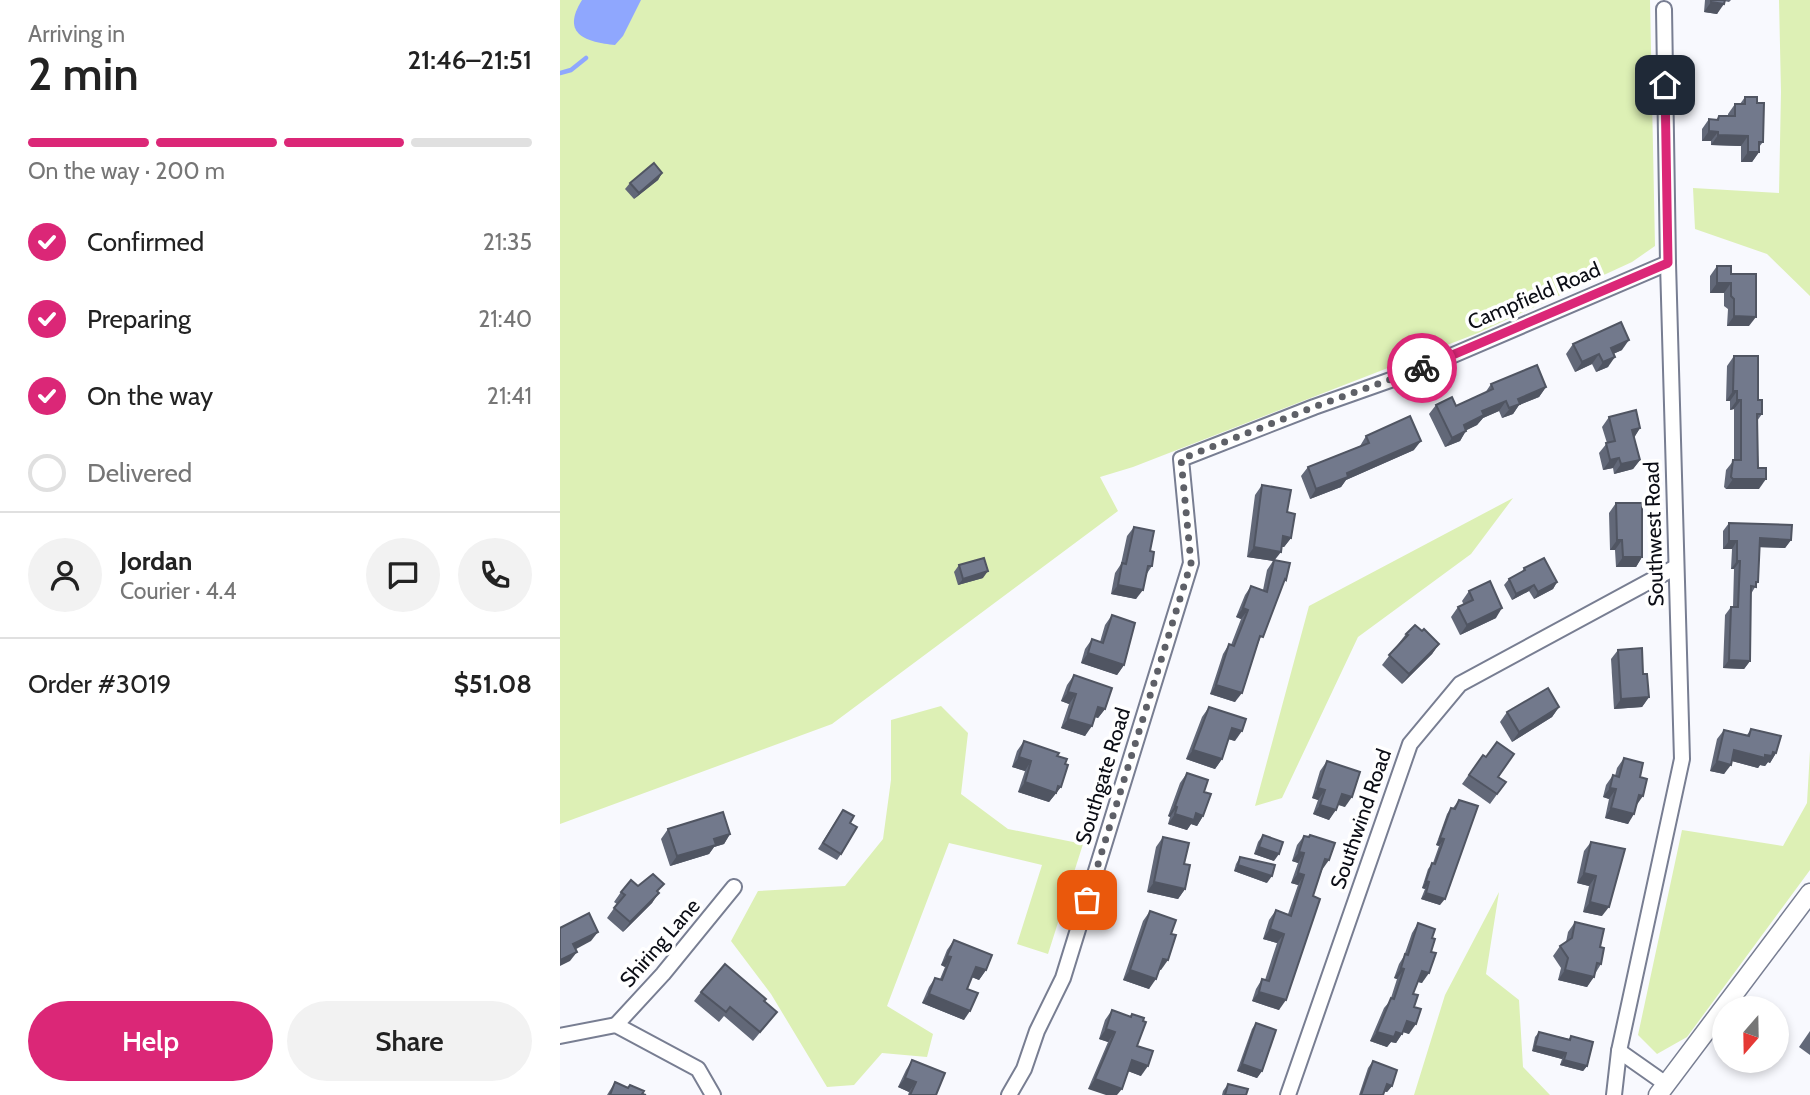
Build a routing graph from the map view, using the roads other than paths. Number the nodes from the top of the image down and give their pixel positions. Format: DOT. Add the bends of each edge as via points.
graph roads {
  1 [pos="1664,9"];
  2 [pos="1668,263"];
  3 [pos="1181,459"];
  4 [pos="1676,567"];
  5 [pos="734,887"];
  6 [pos="1810,893"];
  7 [pos="616,1025"];
  8 [pos="560,1036"];
  9 [pos="1619,1051"];
  10 [pos="1662,1090"];
  11 [pos="713,1095"];
  12 [pos="1009,1095"];
  13 [pos="1287,1095"];
  14 [pos="1615,1095"];
  1 -- 2 [label="street, Southwest Road"];
  2 -- 3 [label="street, Campfield Road" via="1416,371"];
  2 -- 4 [label="street, Southwest Road"];
  3 -- 12 [label="street, Southgate Road" via="1191,563 1063,978"];
  4 -- 9 [label="street, Southwest Road" via="1682,759"];
  4 -- 13 [label="street, Southwind Road" via="1460,684 1410,744"];
  5 -- 7 [label="street, Shiring Lane" via="679,957"];
  6 -- 10 [label="street"];
  7 -- 8 [label="street"];
  7 -- 11 [label="street" via="698,1069"];
  9 -- 10 [label="street"];
  9 -- 14 [label="street, Southwest Road"];
}
